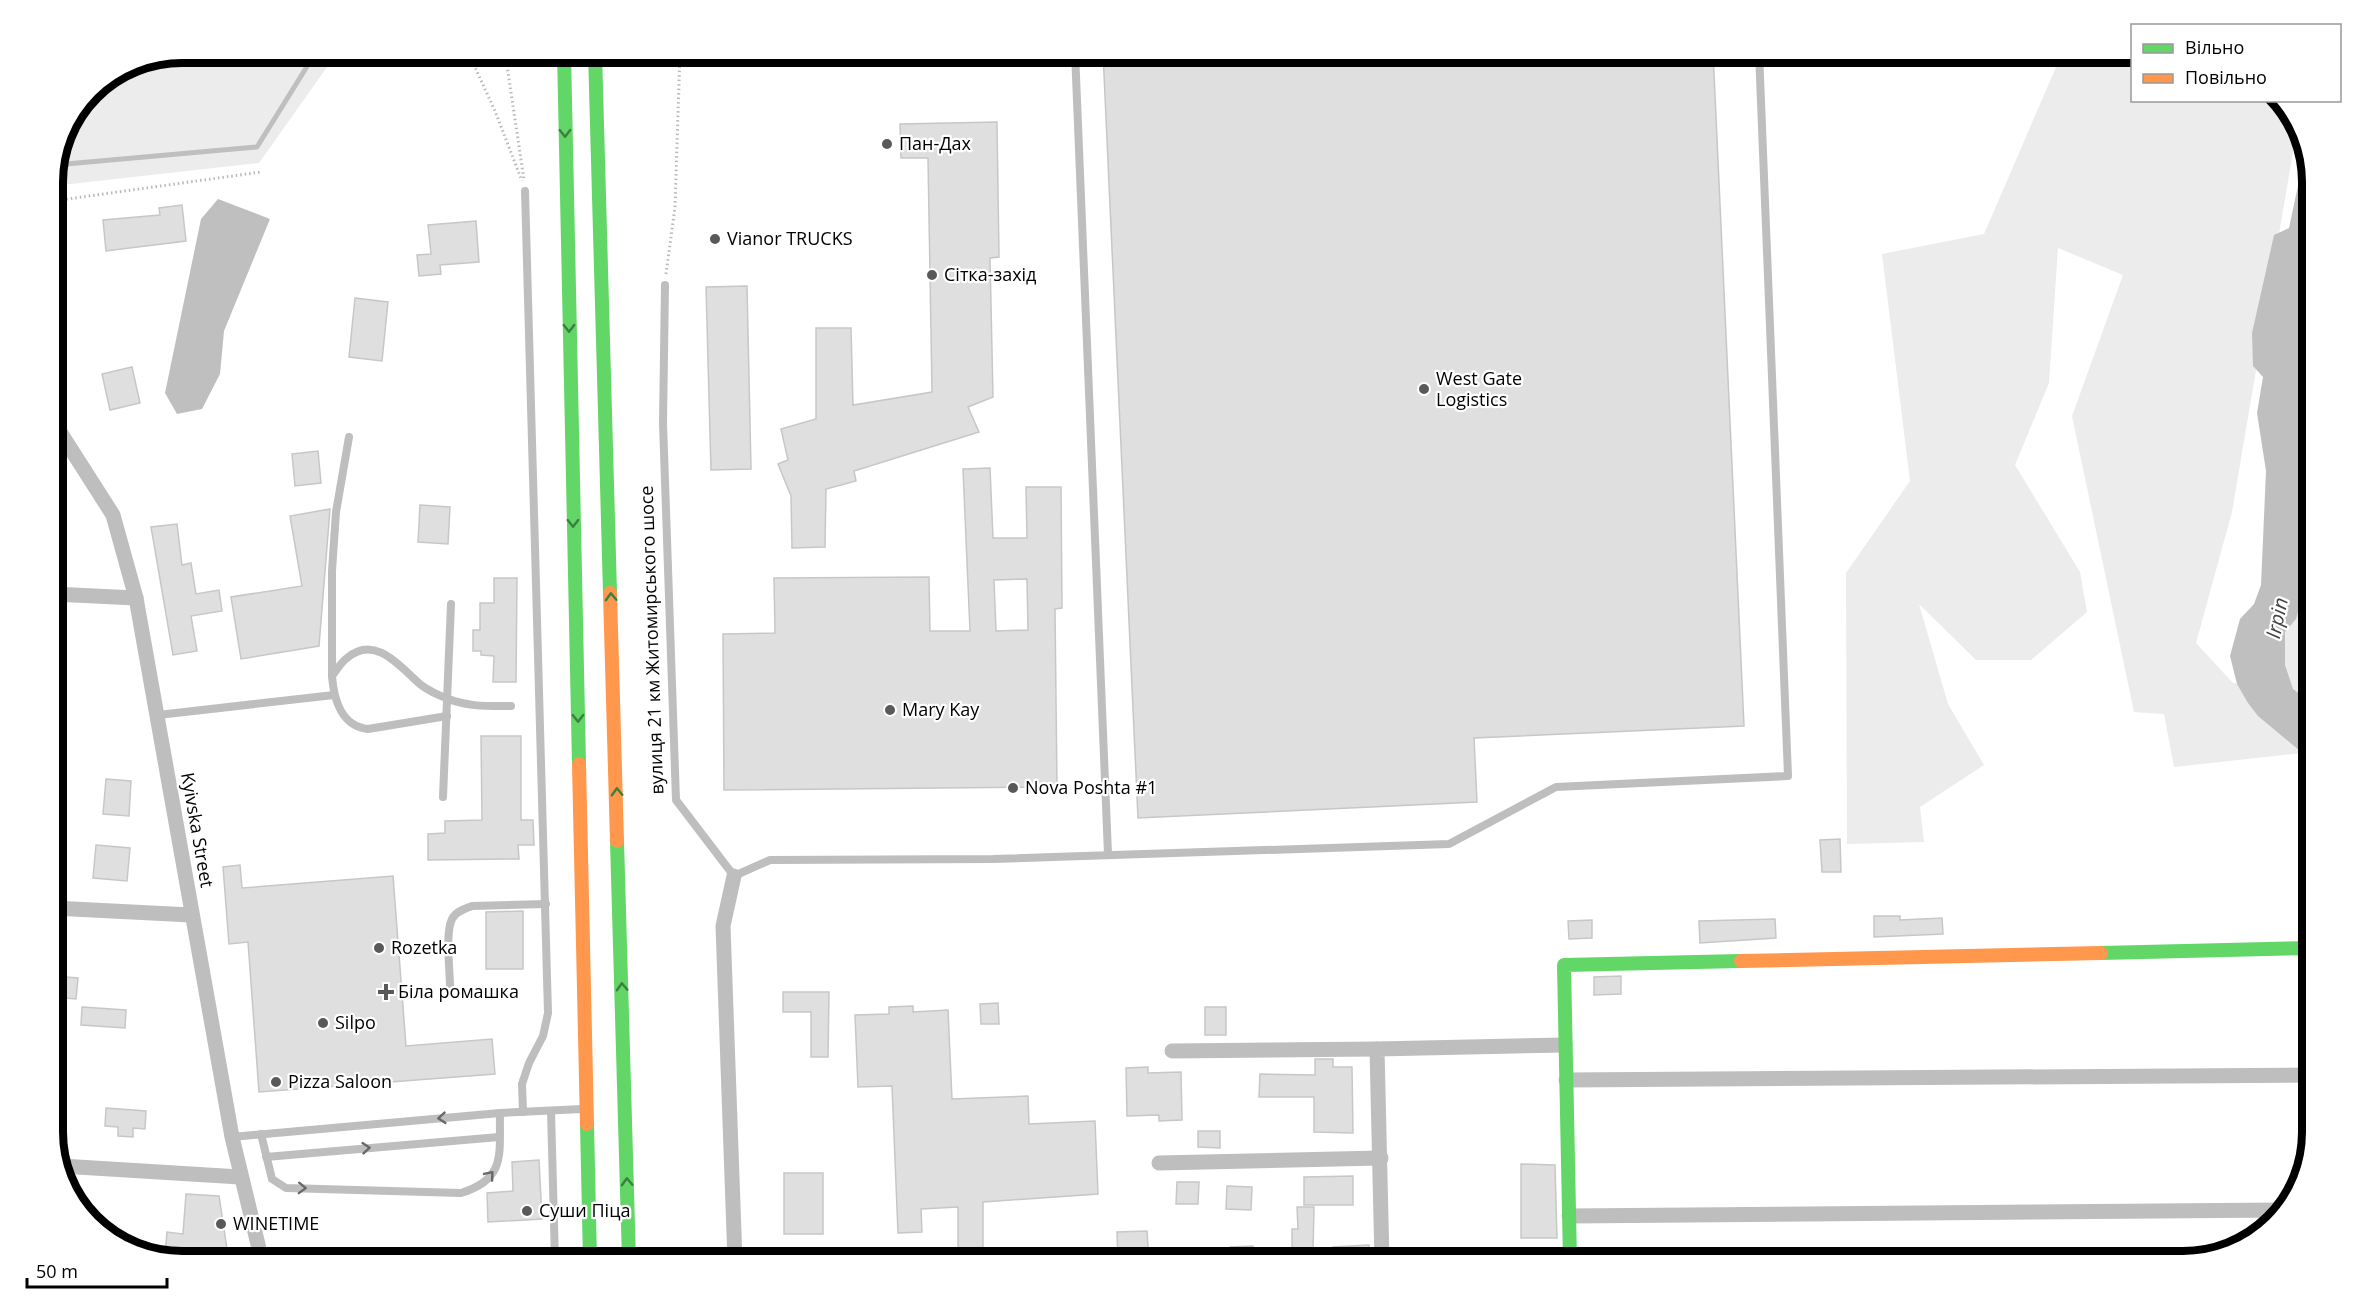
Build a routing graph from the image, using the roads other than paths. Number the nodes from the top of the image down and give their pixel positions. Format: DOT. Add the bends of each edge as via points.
graph roads {
  1 [pos="564,63"];
  2 [pos="595,63"];
  3 [pos="1076,63"];
  4 [pos="1759,63"];
  5 [pos="525,191"];
  6 [pos="664,285"];
  7 [pos="63,435"];
  8 [pos="349,436"];
  9 [pos="63,594"];
  10 [pos="136,598"];
  11 [pos="451,604"];
  12 [pos="332,676"];
  13 [pos="334,695"];
  14 [pos="447,699"];
  15 [pos="511,706"];
  16 [pos="158,716"];
  17 [pos="447,716"];
  18 [pos="444,797"];
  19 [pos="1108,854"];
  20 [pos="734,876"];
  21 [pos="546,904"];
  22 [pos="63,909"];
  23 [pos="192,915"];
  24 [pos="2302,948"];
  25 [pos="450,987"];
  26 [pos="1565,1045"];
  27 [pos="1377,1049"];
  28 [pos="1172,1051"];
  29 [pos="2302,1076"];
  30 [pos="1566,1080"];
  31 [pos="586,1109"];
  32 [pos="550,1111"];
  33 [pos="523,1112"];
  34 [pos="500,1113"];
  35 [pos="261,1134"];
  36 [pos="232,1137"];
  37 [pos="499,1137"];
  38 [pos="266,1156"];
  39 [pos="1381,1158"];
  40 [pos="1159,1163"];
  41 [pos="68,1166"];
  42 [pos="240,1177"];
  43 [pos="2274,1210"];
  44 [pos="1569,1216"];
  45 [pos="259,1251"];
  46 [pos="555,1251"];
  47 [pos="590,1251"];
  48 [pos="629,1251"];
  49 [pos="735,1251"];
  50 [pos="1382,1251"];
  51 [pos="1570,1251"];
  1 -- 31 [label="main road, one-way"];
  48 -- 2 [label="main road, one-way"];
  3 -- 19 [label="lane"];
  4 -- 19 [label="lane" via="1788,776 1556,787 1449,844"];
  5 -- 21 [label="lane"];
  6 -- 20 [label="lane, вулиця 21 км Житомирського шосе" via="663,423 676,800"];
  7 -- 10 [label="street, Kyivska Street" via="113,514"];
  8 -- 12 [label="lane" via="336,512"];
  9 -- 10 [label="street"];
  10 -- 16 [label="street, Kyivska Street"];
  11 -- 14 [label="lane"];
  12 -- 13 [label="lane"];
  12 -- 14 [label="lane" via="347,657 367,650 384,653 404,666 422,686"];
  13 -- 16 [label="lane"];
  13 -- 17 [label="lane" via="346,721 356,728"];
  14 -- 15 [label="lane" via="474,706"];
  14 -- 17 [label="lane"];
  16 -- 23 [label="street, Kyivska Street"];
  17 -- 18 [label="lane"];
  19 -- 20 [label="lane" via="770,860"];
  20 -- 49 [label="street" via="723,926"];
  21 -- 25 [label="lane" via="472,906 461,910 453,918 450,932"];
  21 -- 33 [label="lane" via="549,1013 522,1084"];
  22 -- 23 [label="street"];
  23 -- 36 [label="street, Kyivska Street"];
  24 -- 26 [label="main road" via="1564,964"];
  26 -- 27 [label="street"];
  26 -- 30 [label="main road"];
  27 -- 28 [label="street"];
  27 -- 39 [label="street"];
  29 -- 30 [label="street"];
  30 -- 44 [label="main road"];
  31 -- 32 [label="lane"];
  31 -- 47 [label="main road"];
  32 -- 33 [label="lane"];
  32 -- 46 [label="lane"];
  33 -- 34 [label="lane"];
  34 -- 35 [label="lane, one-way"];
  34 -- 37 [label="lane"];
  35 -- 36 [label="lane"];
  35 -- 38 [label="lane"];
  36 -- 42 [label="street, Kyivska Street"];
  38 -- 37 [label="lane, one-way"];
  38 -- 37 [label="lane, one-way" via="272,1179 286,1188 461,1193 478,1188 491,1177 499,1163"];
  39 -- 40 [label="street"];
  39 -- 50 [label="street"];
  41 -- 42 [label="street"];
  42 -- 45 [label="street, Kyivska Street"];
  43 -- 44 [label="street"];
  44 -- 51 [label="main road"];
}
